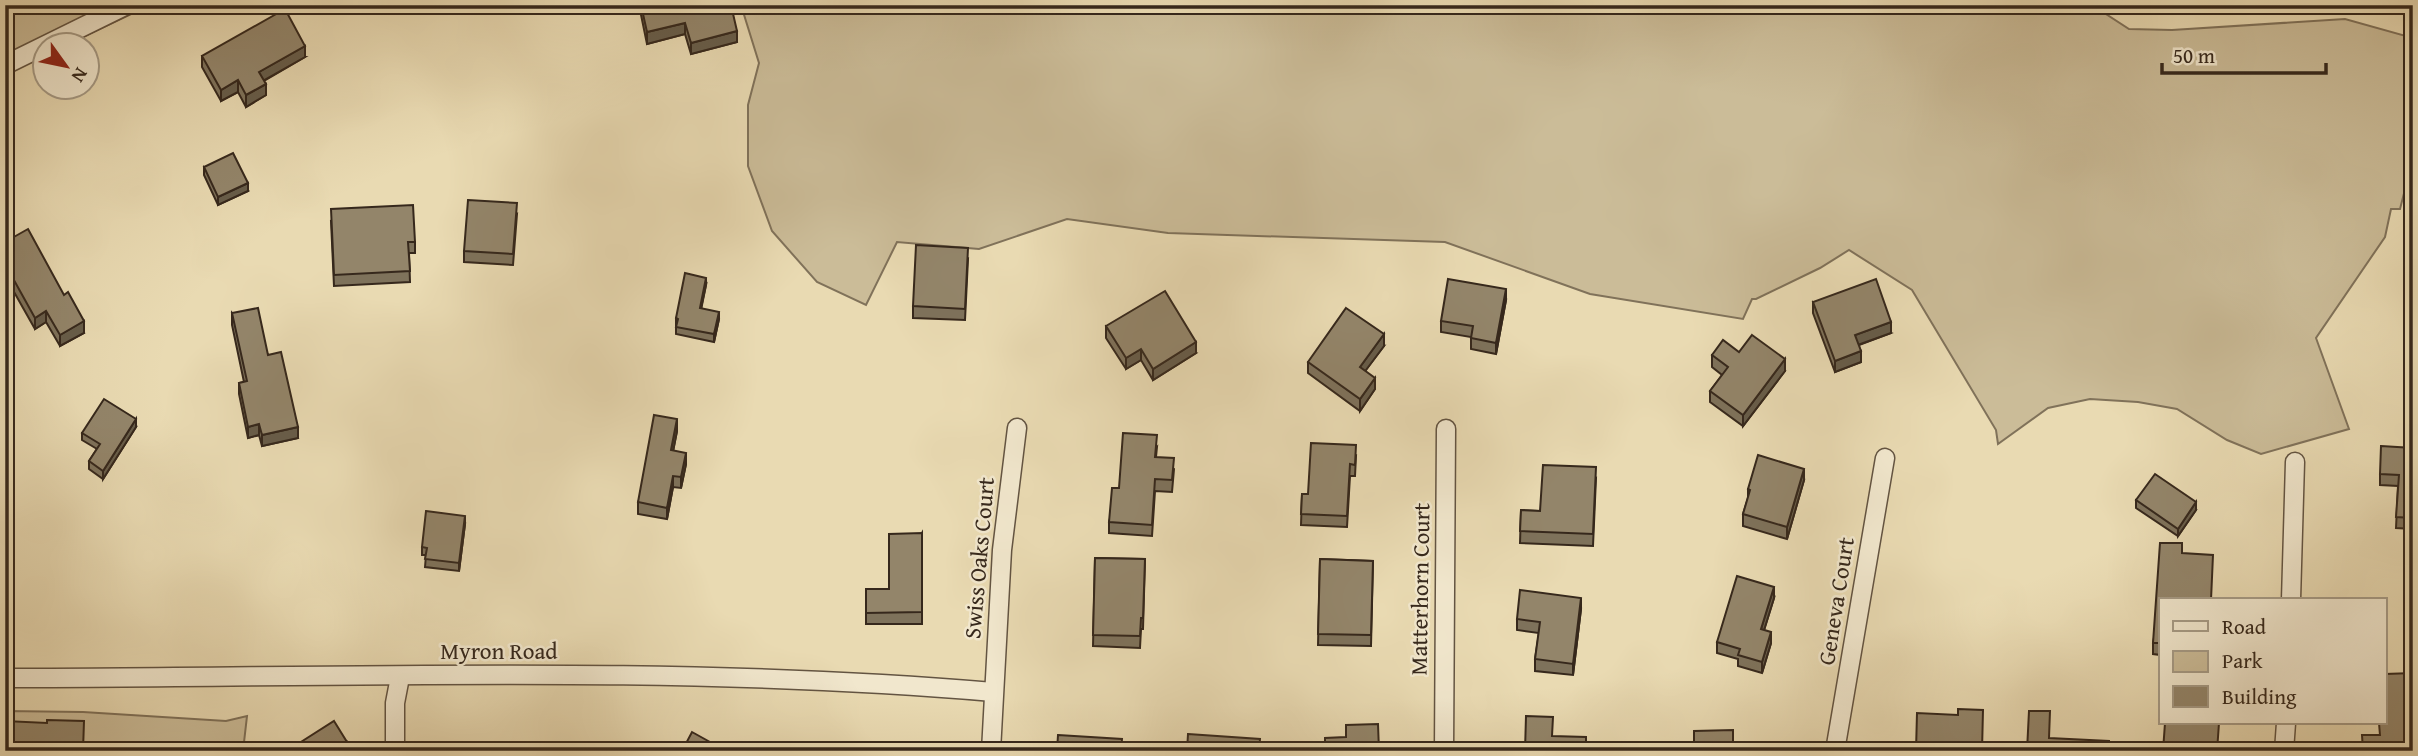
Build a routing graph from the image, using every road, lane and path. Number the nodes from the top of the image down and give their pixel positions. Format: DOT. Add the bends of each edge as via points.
graph roads {
  1 [pos="127,5"];
  2 [pos="5,65"];
  3 [pos="1017,428"];
  4 [pos="1446,429"];
  5 [pos="1885,458"];
  6 [pos="2295,462"];
  7 [pos="2291,598"];
  8 [pos="400,677"];
  9 [pos="5,678"];
  10 [pos="993,692"];
  11 [pos="2286,724"];
  12 [pos="395,751"];
  13 [pos="991,751"];
  14 [pos="1444,751"];
  15 [pos="1836,751"];
  16 [pos="2284,751"];
  1 -- 2 [label="street"];
  3 -- 10 [label="street, Swiss Oaks Court" via="1002,550"];
  4 -- 14 [label="street, Matterhorn Court"];
  5 -- 15 [label="street, Geneva Court"];
  6 -- 7 [label="street"];
  8 -- 9 [label="street, Myron Road"];
  8 -- 10 [label="street, Myron Road" via="687,677"];
  8 -- 12 [label="street"];
  10 -- 13 [label="street, Swiss Oaks Court"];
  11 -- 16 [label="street"];
}
